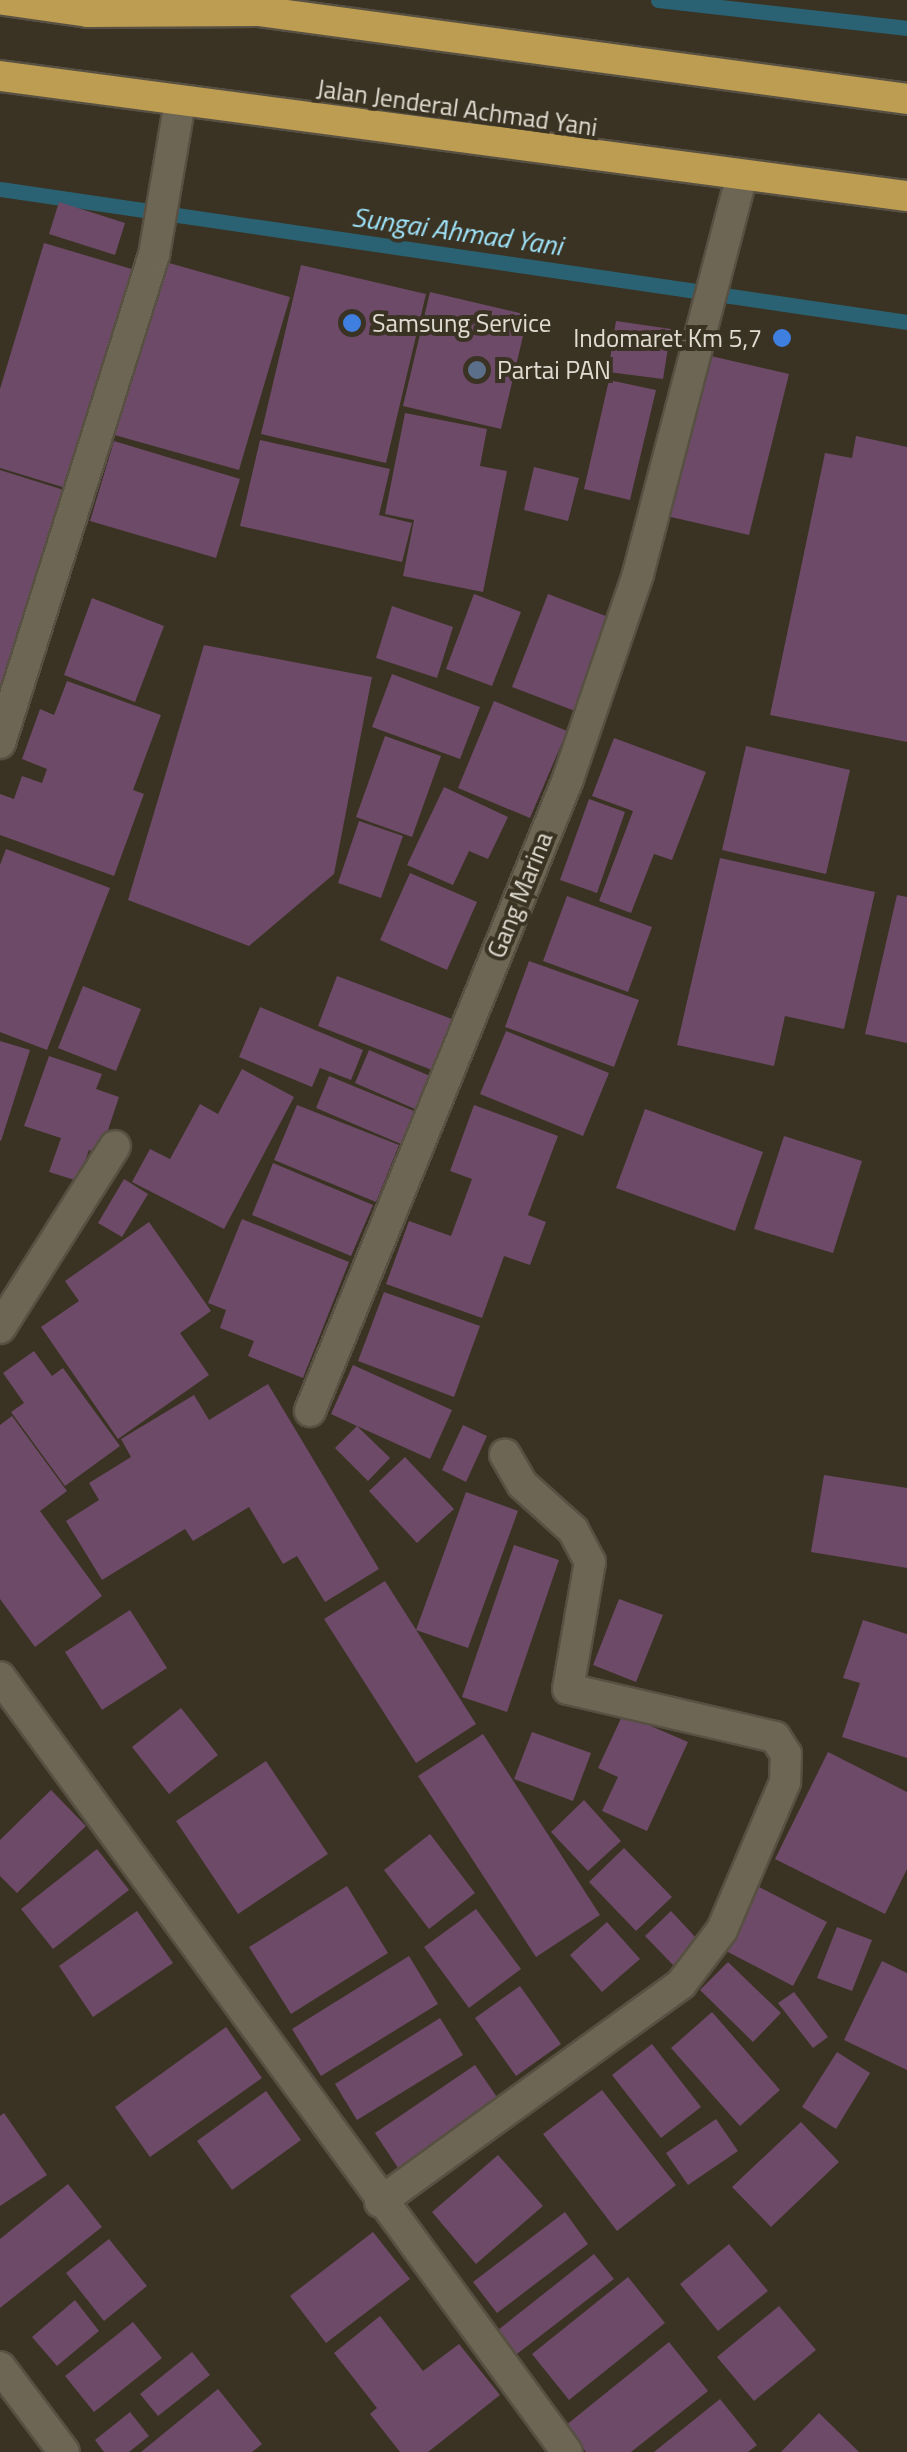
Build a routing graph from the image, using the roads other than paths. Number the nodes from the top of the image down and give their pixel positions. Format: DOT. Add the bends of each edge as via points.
graph roads {
  1 [pos="4,0"];
  2 [pos="259,6"];
  3 [pos="0,76"];
  4 [pos="907,99"];
  5 [pos="180,101"];
  6 [pos="742,176"];
  7 [pos="907,196"];
  8 [pos="0,743"];
  9 [pos="115,1146"];
  10 [pos="0,1328"];
  11 [pos="310,1411"];
  12 [pos="505,1454"];
  13 [pos="0,1678"];
  14 [pos="380,2202"];
  15 [pos="0,2367"];
  16 [pos="64,2452"];
  17 [pos="566,2452"];
  1 -- 2 [label="highway" via="88,12"];
  2 -- 4 [label="highway"];
  3 -- 5 [label="highway, Jalan Jenderal Achmad Yani"];
  5 -- 6 [label="highway, Jalan Jenderal Achmad Yani"];
  5 -- 8 [label="street" via="154,255"];
  6 -- 7 [label="highway, Jalan Jenderal Achmad Yani"];
  6 -- 11 [label="street, Gang Marina" via="638,574 568,780"];
  9 -- 10 [label="street"];
  12 -- 14 [label="street" via="522,1484 573,1530 590,1562 568,1689 775,1737 786,1754 784,1782 722,1930 681,1984"];
  13 -- 14 [label="street"];
  14 -- 17 [label="street"];
  15 -- 16 [label="street"];
}
